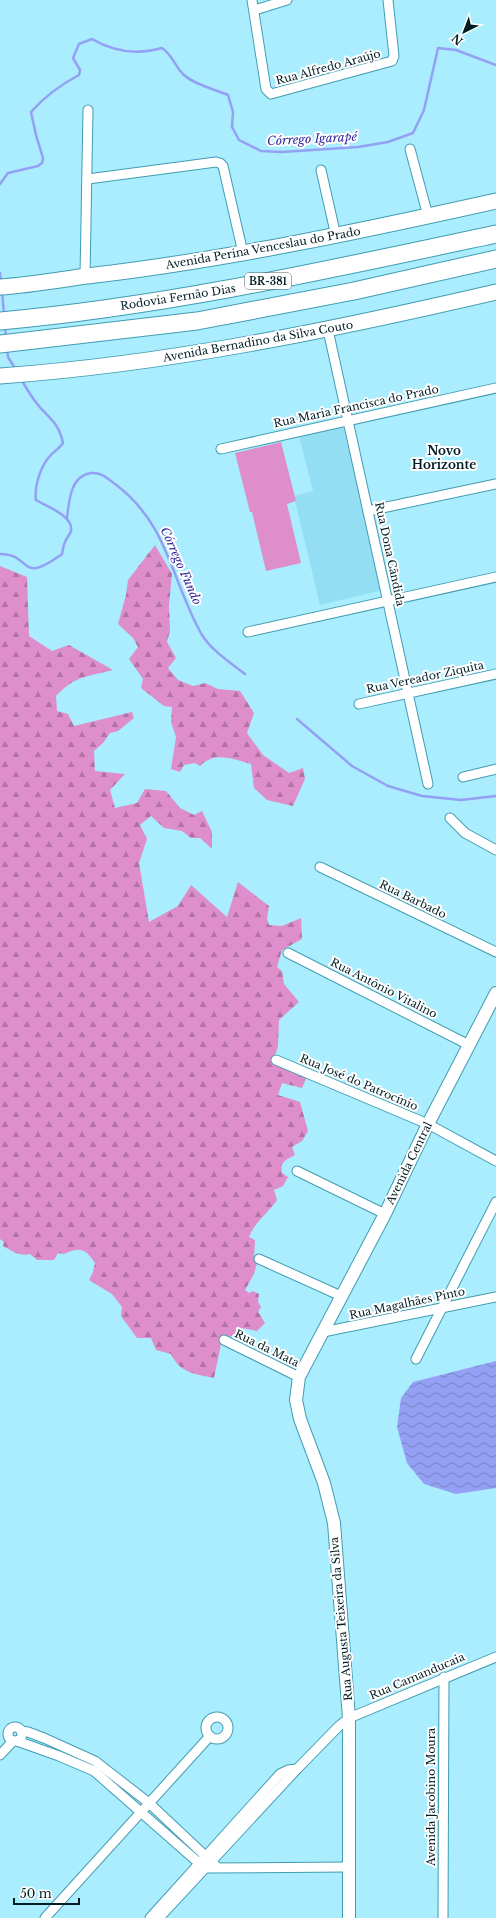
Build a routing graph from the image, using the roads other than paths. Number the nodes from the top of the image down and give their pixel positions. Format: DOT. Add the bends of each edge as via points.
graph roads {
  1 [pos="252,0"];
  2 [pos="287,0"];
  3 [pos="388,0"];
  4 [pos="255,10"];
  5 [pos="88,110"];
  6 [pos="410,149"];
  7 [pos="321,170"];
  8 [pos="88,178"];
  9 [pos="496,201"];
  10 [pos="428,216"];
  11 [pos="496,234"];
  12 [pos="336,236"];
  13 [pos="243,253"];
  14 [pos="496,259"];
  15 [pos="85,276"];
  16 [pos="1,287"];
  17 [pos="496,294"];
  18 [pos="0,321"];
  19 [pos="328,330"];
  20 [pos="0,344"];
  21 [pos="0,376"];
  22 [pos="496,388"];
  23 [pos="347,420"];
  24 [pos="221,449"];
  25 [pos="496,484"];
  26 [pos="368,511"];
  27 [pos="496,578"];
  28 [pos="387,601"];
  29 [pos="248,632"];
  30 [pos="496,674"];
  31 [pos="408,693"];
  32 [pos="359,704"];
  33 [pos="496,769"];
  34 [pos="463,777"];
  35 [pos="428,784"];
  36 [pos="450,818"];
  37 [pos="496,850"];
  38 [pos="320,866"];
  39 [pos="496,952"];
  40 [pos="288,953"];
  41 [pos="496,993"];
  42 [pos="469,1045"];
  43 [pos="276,1060"];
  44 [pos="428,1124"];
  45 [pos="496,1161"];
  46 [pos="297,1171"];
  47 [pos="496,1202"];
  48 [pos="385,1214"];
  49 [pos="259,1259"];
  50 [pos="341,1296"];
  51 [pos="496,1297"];
  52 [pos="444,1307"];
  53 [pos="322,1332"];
  54 [pos="224,1340"];
  55 [pos="416,1359"];
  56 [pos="299,1377"];
  57 [pos="496,1657"];
  58 [pos="444,1677"];
  59 [pos="349,1718"];
  60 [pos="4,1729"];
  61 [pos="21,1731"];
  62 [pos="210,1736"];
  63 [pos="15,1741"];
  64 [pos="0,1755"];
  65 [pos="149,1804"];
  66 [pos="141,1812"];
  67 [pos="208,1864"];
  68 [pos="349,1866"];
  69 [pos="45,1918"];
  70 [pos="150,1918"];
  71 [pos="159,1918"];
  72 [pos="349,1918"];
  73 [pos="443,1918"];
  1 -- 4 [label="street"];
  2 -- 4 [label="street"];
  3 -- 4 [label="street, Rua Alfredo Araújo" via="393,60 274,94 266,89"];
  5 -- 8 [label="street"];
  6 -- 10 [label="street"];
  7 -- 12 [label="street"];
  8 -- 13 [label="street" via="220,163 223,166"];
  8 -- 15 [label="street"];
  9 -- 10 [label="main road, Avenida Perina Venceslau do Prado"];
  10 -- 12 [label="main road, Avenida Perina Venceslau do Prado"];
  11 -- 18 [label="highway, Rodovia Fernão Dias / BR-381" via="188,297"];
  12 -- 13 [label="main road, Avenida Perina Venceslau do Prado"];
  13 -- 15 [label="main road, Avenida Perina Venceslau do Prado" via="175,265"];
  14 -- 20 [label="highway, BR-381" via="354,291 197,321"];
  15 -- 16 [label="main road, Avenida Perina Venceslau do Prado" via="29,286"];
  17 -- 19 [label="main road, Avenida Bernadino da Silva Couto"];
  19 -- 21 [label="main road, Avenida Bernadino da Silva Couto" via="204,352"];
  19 -- 23 [label="street, Rua Dona Cândida"];
  22 -- 23 [label="street, Rua Maria Francisca do Prado"];
  23 -- 24 [label="street, Rua Maria Francisca do Prado"];
  23 -- 26 [label="street, Rua Dona Cândida"];
  25 -- 26 [label="street"];
  26 -- 28 [label="street, Rua Dona Cândida"];
  27 -- 28 [label="street"];
  28 -- 29 [label="street"];
  28 -- 31 [label="street, Rua Dona Cândida"];
  30 -- 31 [label="street, Rua Vereador Ziquita"];
  31 -- 32 [label="street, Rua Vereador Ziquita"];
  31 -- 35 [label="street, Rua Dona Cândida"];
  33 -- 34 [label="street"];
  36 -- 37 [label="street" via="465,833"];
  38 -- 39 [label="street, Rua Barbado"];
  40 -- 42 [label="street, Rua Antônio Vitalino"];
  41 -- 42 [label="street, Avenida Central"];
  42 -- 44 [label="street, Avenida Central"];
  43 -- 44 [label="street, Rua José do Patrocínio"];
  44 -- 45 [label="street, Rua José do Patrocínio"];
  44 -- 48 [label="street, Avenida Central"];
  46 -- 48 [label="street"];
  47 -- 52 [label="street"];
  48 -- 50 [label="street, Avenida Central"];
  49 -- 50 [label="street"];
  50 -- 53 [label="street, Avenida Central"];
  51 -- 52 [label="street, Rua Magalhães Pinto"];
  52 -- 53 [label="street, Rua Magalhães Pinto"];
  52 -- 55 [label="street"];
  53 -- 56 [label="street, Rua Augusta Teixeira da Silva"];
  54 -- 56 [label="street, Rua da Mata"];
  56 -- 59 [label="street, Rua Augusta Teixeira da Silva" via="296,1400 300,1419 324,1483 334,1523"];
  57 -- 58 [label="street, Rua Camanducaia"];
  58 -- 59 [label="street, Rua Camanducaia"];
  58 -- 73 [label="street, Avenida Jacobino Moura"];
  59 -- 67 [label="street, Rua Camanducaia"];
  59 -- 68 [label="street, Rua Augusta Teixeira da Silva"];
  60 -- 61 [label="street" via="16,1727"];
  60 -- 63 [label="street" via="8,1737"];
  61 -- 63 [label="street" via="21,1738"];
  61 -- 65 [label="street" via="82,1754 110,1772"];
  62 -- 65 [label="street"];
  63 -- 64 [label="street"];
  63 -- 66 [label="street" via="94,1771"];
  65 -- 66 [label="street"];
  65 -- 67 [label="street"];
  66 -- 67 [label="street"];
  66 -- 69 [label="street"];
  67 -- 68 [label="street"];
  67 -- 70 [label="street, Rua Camanducaia"];
  67 -- 71 [label="street, Rua Camanducaia"];
  68 -- 72 [label="street, Rua Augusta Teixeira da Silva"];
}
